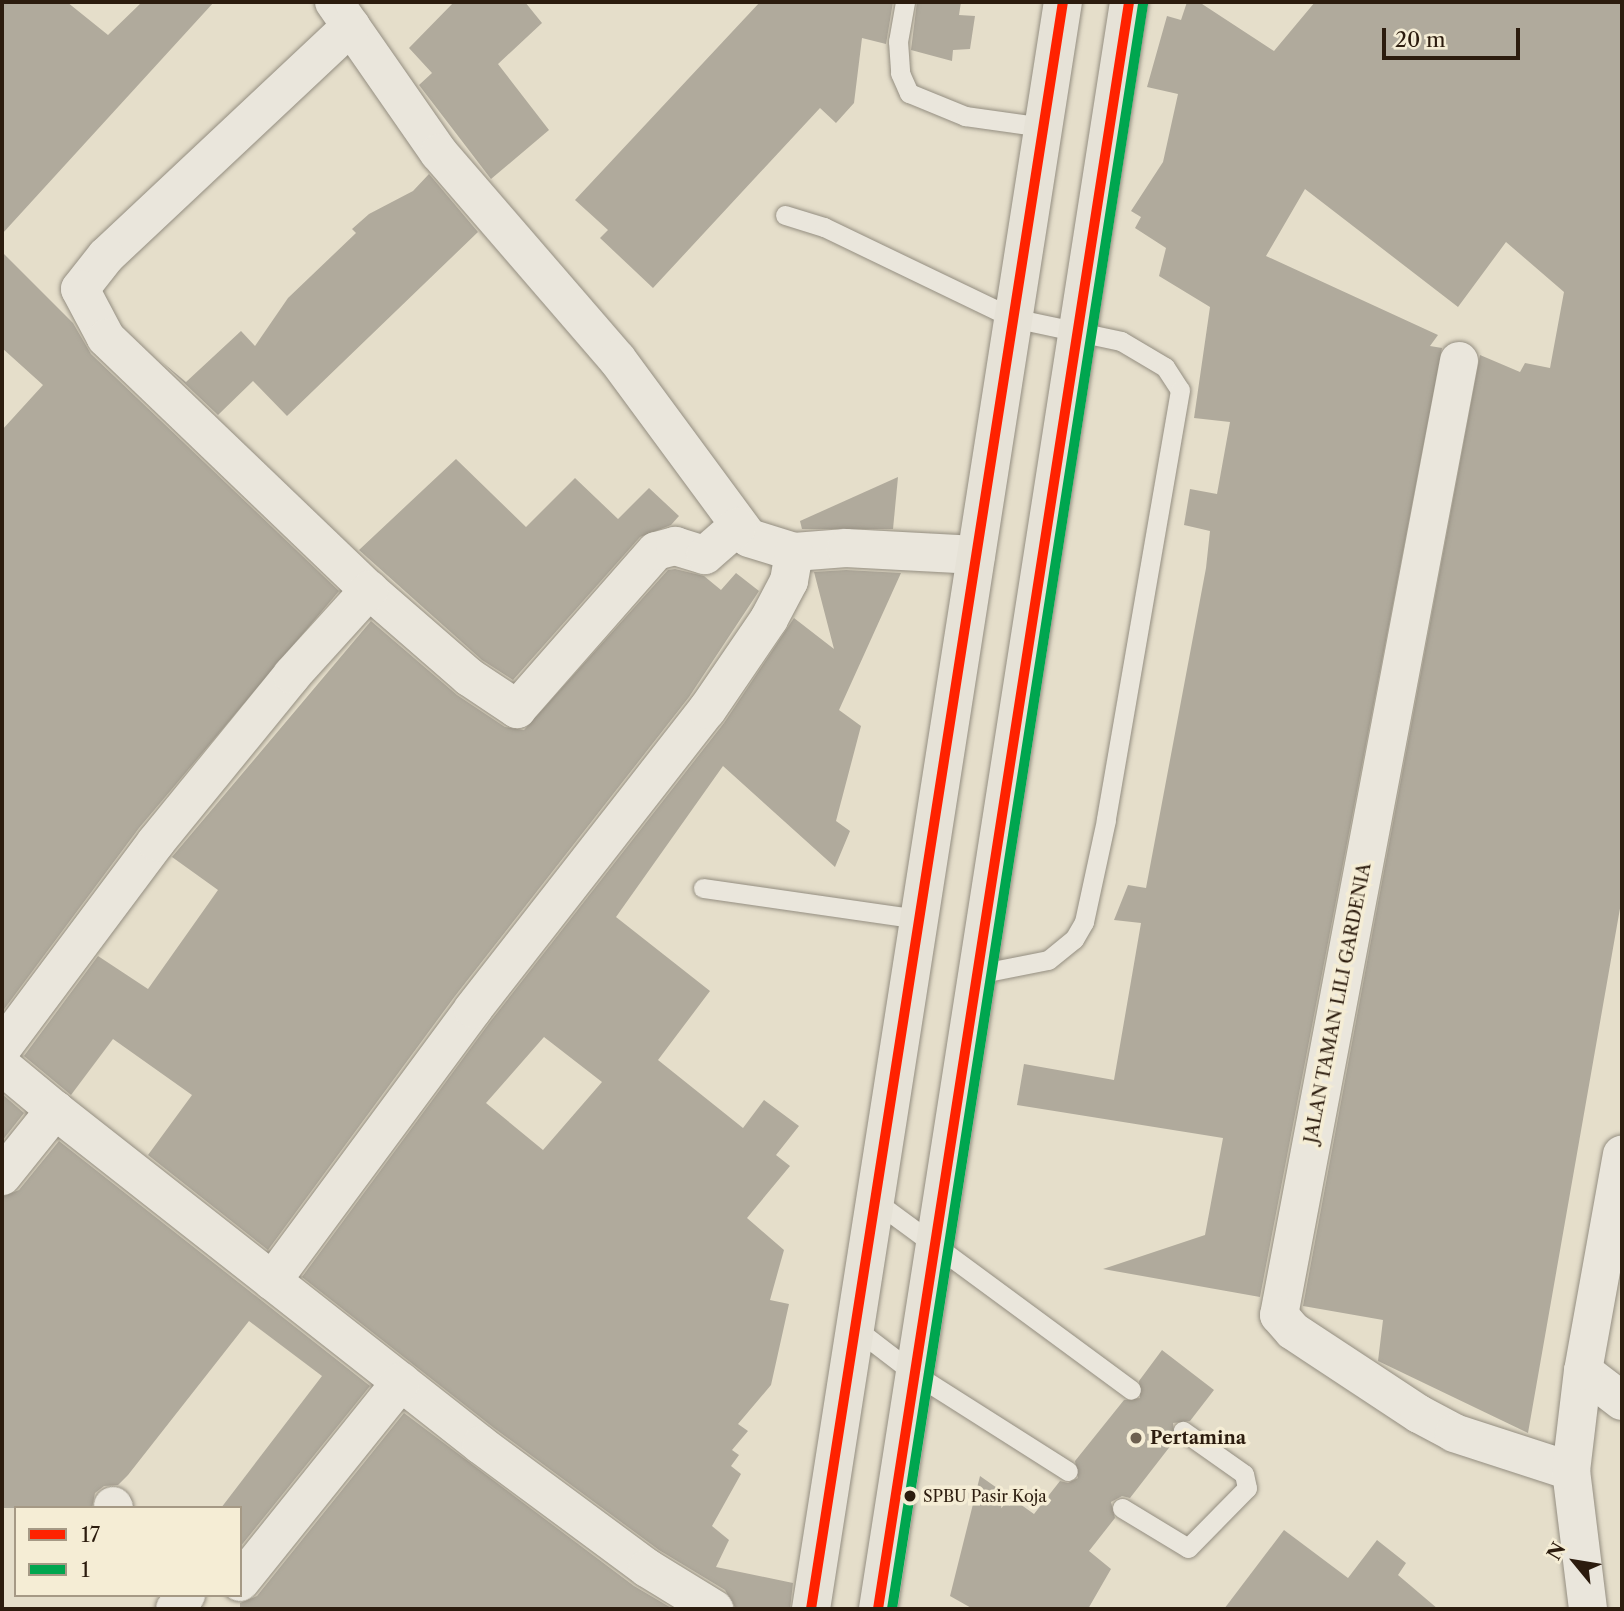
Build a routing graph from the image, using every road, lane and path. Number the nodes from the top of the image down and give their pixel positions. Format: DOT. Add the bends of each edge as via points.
graph roads {
  1 [pos="905,2"];
  2 [pos="1063,2"];
  3 [pos="1129,2"];
  4 [pos="342,14"];
  5 [pos="1043,127"];
  6 [pos="785,215"];
  7 [pos="1013,318"];
  8 [pos="1077,331"];
  9 [pos="1459,361"];
  10 [pos="737,527"];
  11 [pos="794,552"];
  12 [pos="976,555"];
  13 [pos="369,590"];
  14 [pos="704,888"];
  15 [pos="919,919"];
  16 [pos="977,974"];
  17 [pos="2,1048"];
  18 [pos="2,1066"];
  19 [pos="55,1110"];
  20 [pos="1622,1154"];
  21 [pos="2,1176"];
  22 [pos="875,1201"];
  23 [pos="936,1243"];
  24 [pos="272,1281"];
  25 [pos="855,1328"];
  26 [pos="1583,1371"];
  27 [pos="915,1374"];
  28 [pos="401,1382"];
  29 [pos="1131,1390"];
  30 [pos="1622,1401"];
  31 [pos="1183,1431"];
  32 [pos="1068,1471"];
  33 [pos="1571,1471"];
  34 [pos="1122,1508"];
  35 [pos="242,1581"];
  36 [pos="714,1609"];
  37 [pos="811,1609"];
  38 [pos="878,1609"];
  39 [pos="1588,1609"];
  1 -- 5 [label="lane" via="898,41 900,73 909,93 965,116"];
  2 -- 5 [label="main road"];
  3 -- 8 [label="main road"];
  4 -- 10 [label="street" via="439,153 617,359"];
  4 -- 13 [label="street" via="106,256 80,289 106,338"];
  5 -- 7 [label="main road"];
  6 -- 7 [label="lane" via="824,227"];
  7 -- 8 [label="lane"];
  7 -- 12 [label="main road"];
  8 -- 16 [label="main road"];
  8 -- 16 [label="lane" via="1121,341 1177,379 1180,390 1174,442 1084,922 1074,939 1048,960"];
  9 -- 33 [label="street, JALAN TAMAN LILI GARDENIA" via="1279,1315 1293,1331 1431,1421 1454,1433"];
  10 -- 11 [label="street" via="762,546"];
  10 -- 13 [label="street" via="705,555 675,546 656,551 517,709 469,677"];
  11 -- 12 [label="street" via="846,548"];
  11 -- 24 [label="street" via="789,581 769,619 707,710 473,1009"];
  12 -- 15 [label="main road"];
  13 -- 17 [label="street" via="292,675 156,842"];
  14 -- 15 [label="lane"];
  15 -- 22 [label="main road"];
  16 -- 23 [label="main road"];
  18 -- 19 [label="street"];
  19 -- 21 [label="street"];
  19 -- 24 [label="street"];
  20 -- 26 [label="street"];
  22 -- 23 [label="lane"];
  22 -- 25 [label="main road"];
  23 -- 27 [label="main road"];
  23 -- 29 [label="lane"];
  24 -- 28 [label="street"];
  25 -- 27 [label="lane"];
  25 -- 37 [label="main road"];
  26 -- 30 [label="street"];
  26 -- 33 [label="street"];
  27 -- 32 [label="lane"];
  27 -- 38 [label="main road"];
  28 -- 35 [label="street"];
  28 -- 36 [label="street" via="648,1568"];
  31 -- 34 [label="lane" via="1244,1474 1247,1489 1188,1548"];
  33 -- 39 [label="street"];
}
